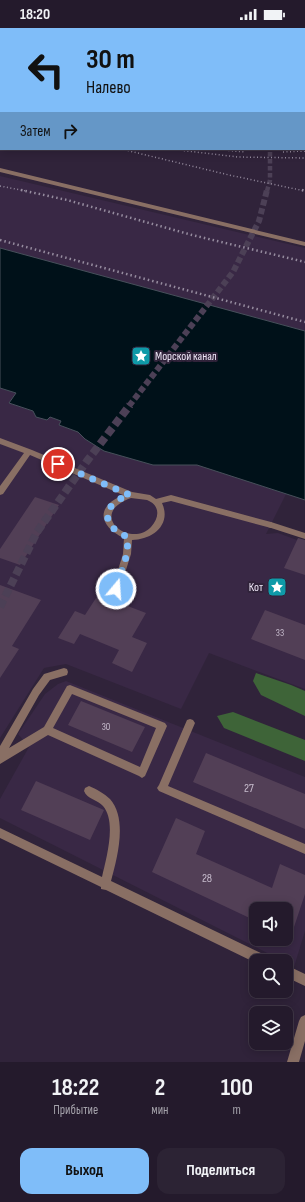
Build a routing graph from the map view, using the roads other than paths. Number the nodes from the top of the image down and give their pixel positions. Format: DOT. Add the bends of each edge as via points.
graph roads {
  1 [pos="0,170"];
  2 [pos="305,244"];
  3 [pos="0,441"];
  4 [pos="29,452"];
  5 [pos="0,492"];
  6 [pos="130,495"];
  7 [pos="155,502"];
  8 [pos="305,536"];
  9 [pos="128,537"];
  10 [pos="116,589"];
  11 [pos="64,672"];
  12 [pos="190,723"];
  13 [pos="47,730"];
  14 [pos="0,755"];
  15 [pos="0,759"];
  16 [pos="89,791"];
  17 [pos="0,833"];
  18 [pos="305,849"];
  19 [pos="105,885"];
  20 [pos="250,954"];
  21 [pos="293,974"];
  22 [pos="305,980"];
  23 [pos="305,1021"];
  24 [pos="293,1062"];
  1 -- 2 [label="street"];
  3 -- 4 [label="street"];
  4 -- 5 [label="street"];
  4 -- 6 [label="street"];
  6 -- 7 [label="street" via="141,495"];
  6 -- 9 [label="street" via="112,504 107,519 118,533"];
  7 -- 8 [label="street" via="171,498"];
  7 -- 9 [label="street" via="162,512 158,528 150,534"];
  9 -- 10 [label="street" via="127,554"];
  11 -- 14 [label="street" via="47,677"];
  12 -- 18 [label="street" via="162,788"];
  13 -- 13 [label="street" via="142,773 162,726 70,689"];
  13 -- 15 [label="street"];
  16 -- 19 [label="street" via="107,803 113,814 112,858"];
  17 -- 19 [label="street"];
  19 -- 20 [label="street"];
  21 -- 22 [label="street"];
  23 -- 24 [label="street"];
}
